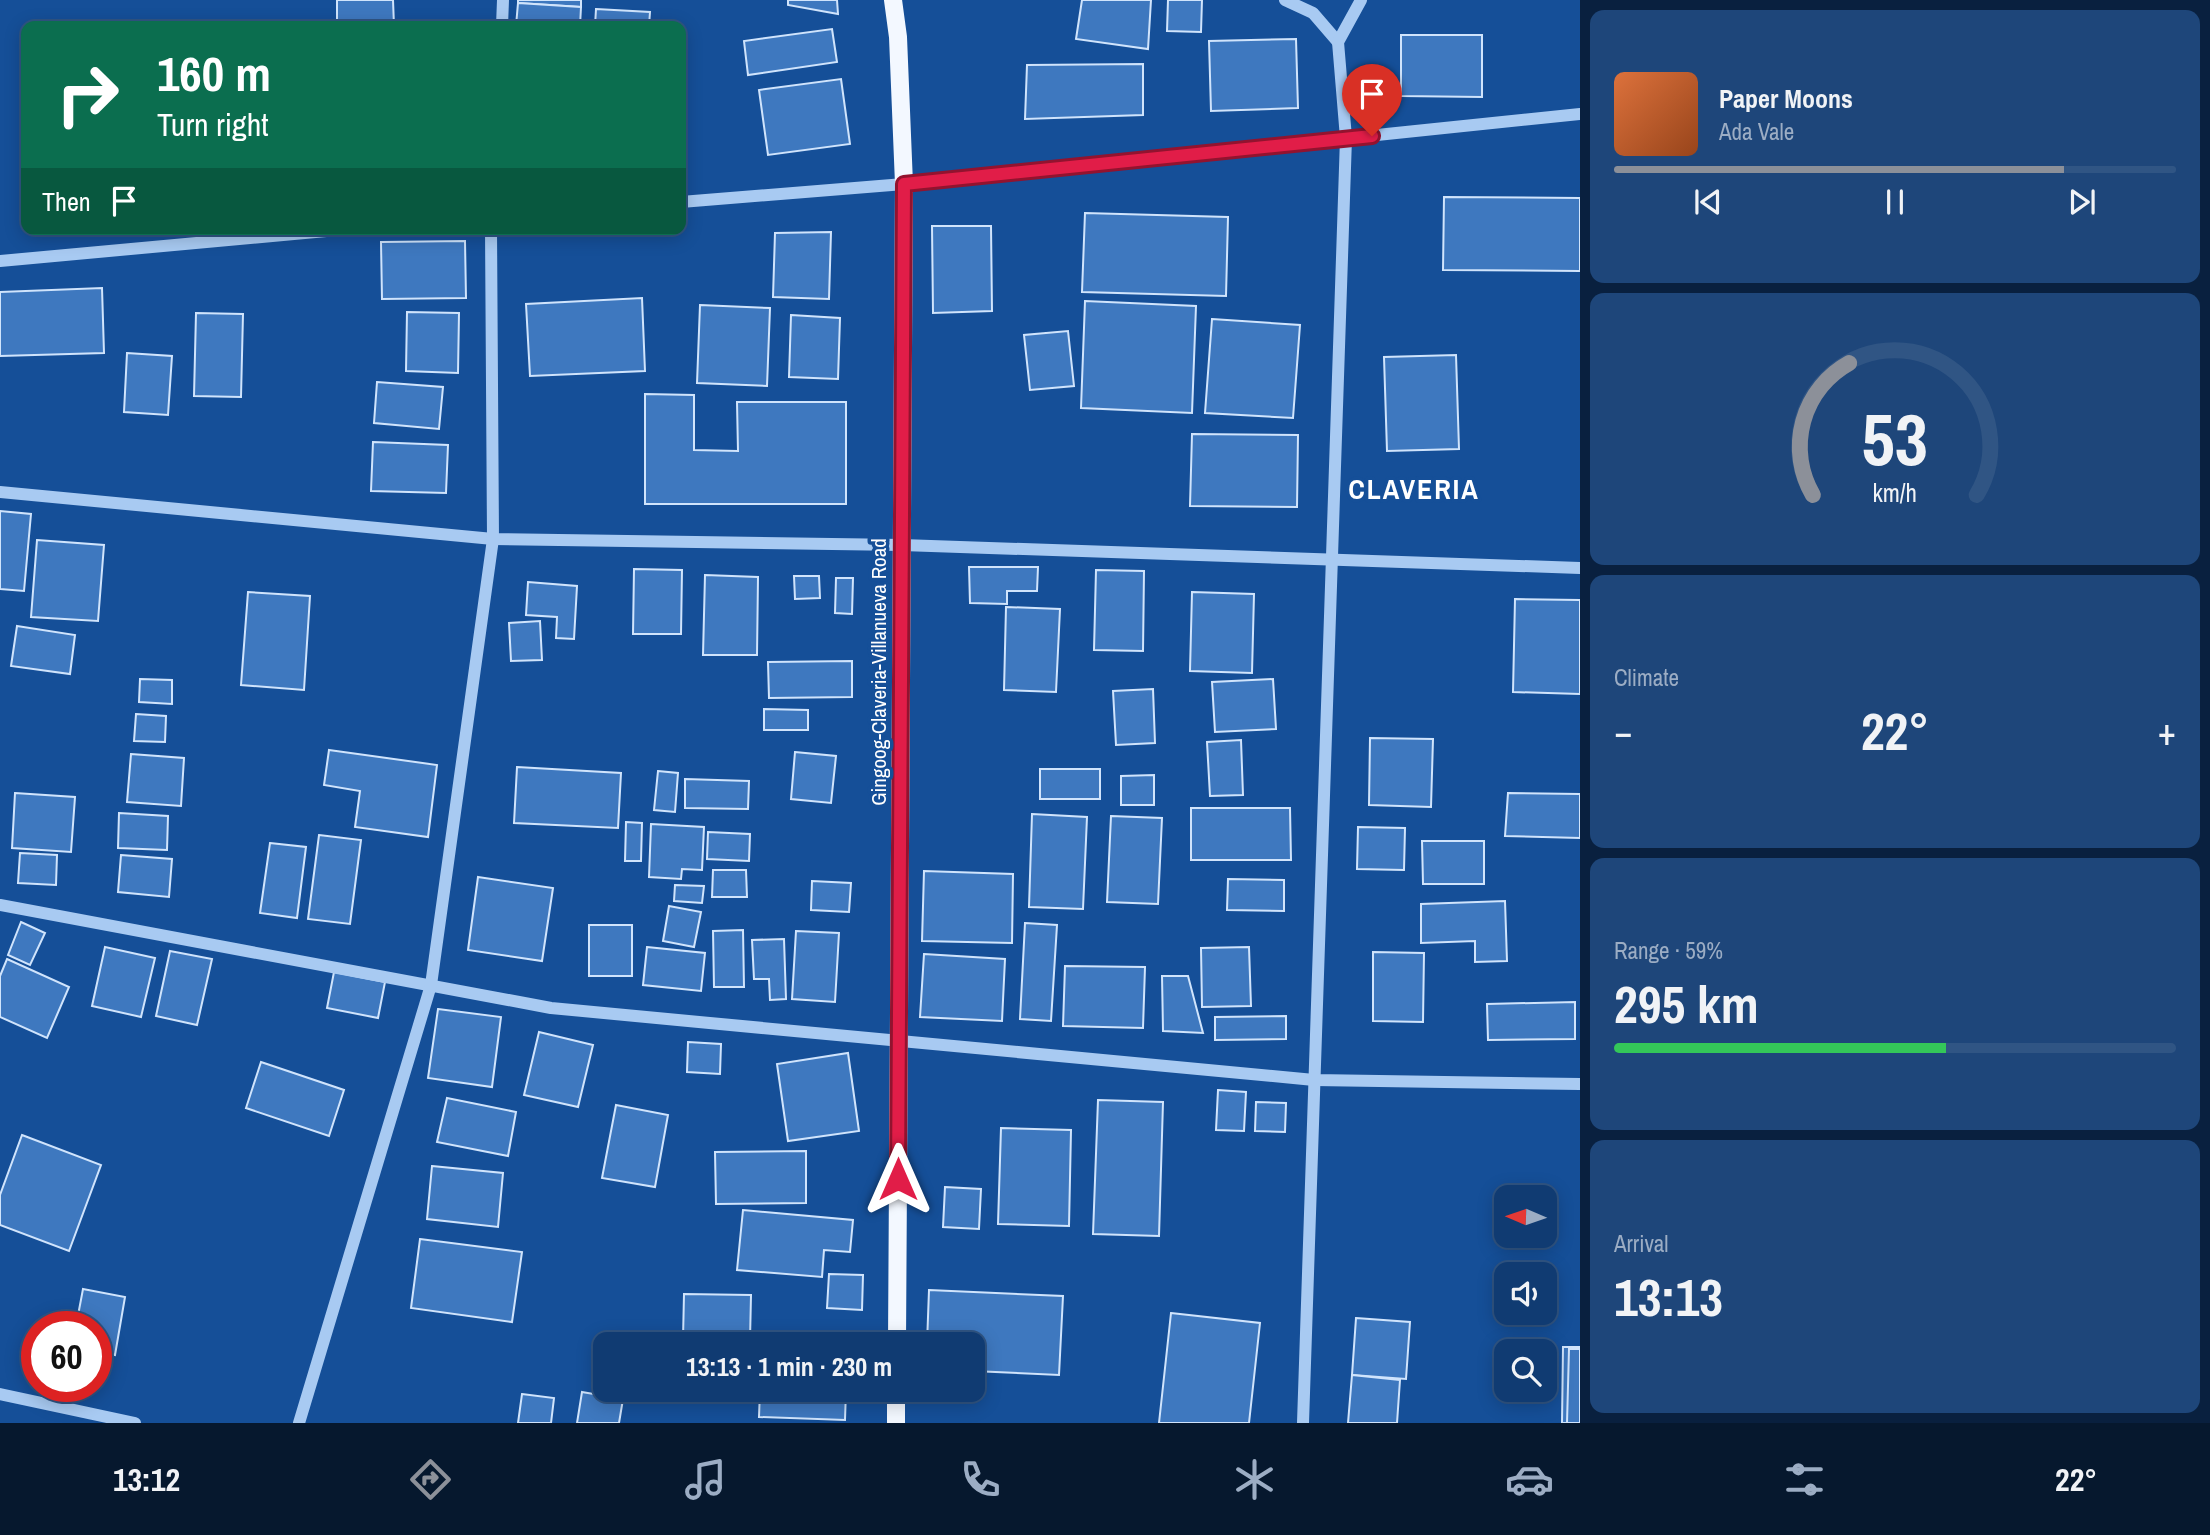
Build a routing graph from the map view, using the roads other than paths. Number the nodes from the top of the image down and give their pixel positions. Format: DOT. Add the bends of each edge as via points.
graph roads {
  1 [pos="503,0"];
  2 [pos="893,0"];
  3 [pos="1285,0"];
  4 [pos="1361,0"];
  5 [pos="502,21"];
  6 [pos="1338,42"];
  7 [pos="1580,114"];
  8 [pos="1346,138"];
  9 [pos="904,184"];
  10 [pos="686,202"];
  11 [pos="283,235"];
  12 [pos="491,235"];
  13 [pos="0,261"];
  14 [pos="0,492"];
  15 [pos="494,539"];
  16 [pos="902,545"];
  17 [pos="1332,559"];
  18 [pos="1580,568"];
  19 [pos="0,905"];
  20 [pos="431,985"];
  21 [pos="899,1041"];
  22 [pos="1314,1080"];
  23 [pos="1580,1084"];
  24 [pos="897,1332"];
  25 [pos="0,1394"];
  26 [pos="897,1402"];
  27 [pos="135,1423"];
  28 [pos="299,1423"];
  29 [pos="896,1423"];
  30 [pos="1303,1423"];
  1 -- 5 [label="street"];
  2 -- 9 [label="main road, Gingoog-Claveria-Villanueva Road"];
  3 -- 6 [label="street" via="1313,13"];
  4 -- 6 [label="street"];
  6 -- 8 [label="street"];
  7 -- 8 [label="street"];
  8 -- 9 [label="street"];
  8 -- 17 [label="street"];
  9 -- 10 [label="street"];
  9 -- 16 [label="main road, Gingoog-Claveria-Villanueva Road"];
  11 -- 13 [label="street"];
  12 -- 15 [label="street"];
  14 -- 15 [label="street"];
  15 -- 16 [label="street"];
  15 -- 20 [label="street"];
  16 -- 17 [label="street"];
  16 -- 21 [label="main road, Gingoog-Claveria-Villanueva Road"];
  17 -- 18 [label="street"];
  17 -- 22 [label="street"];
  19 -- 20 [label="street"];
  20 -- 21 [label="street" via="551,1008"];
  20 -- 28 [label="street"];
  21 -- 22 [label="street"];
  21 -- 24 [label="main road, Gingoog-Claveria-Villanueva Road"];
  22 -- 23 [label="street"];
  22 -- 30 [label="street"];
  25 -- 27 [label="street"];
  26 -- 29 [label="main road"];
}
